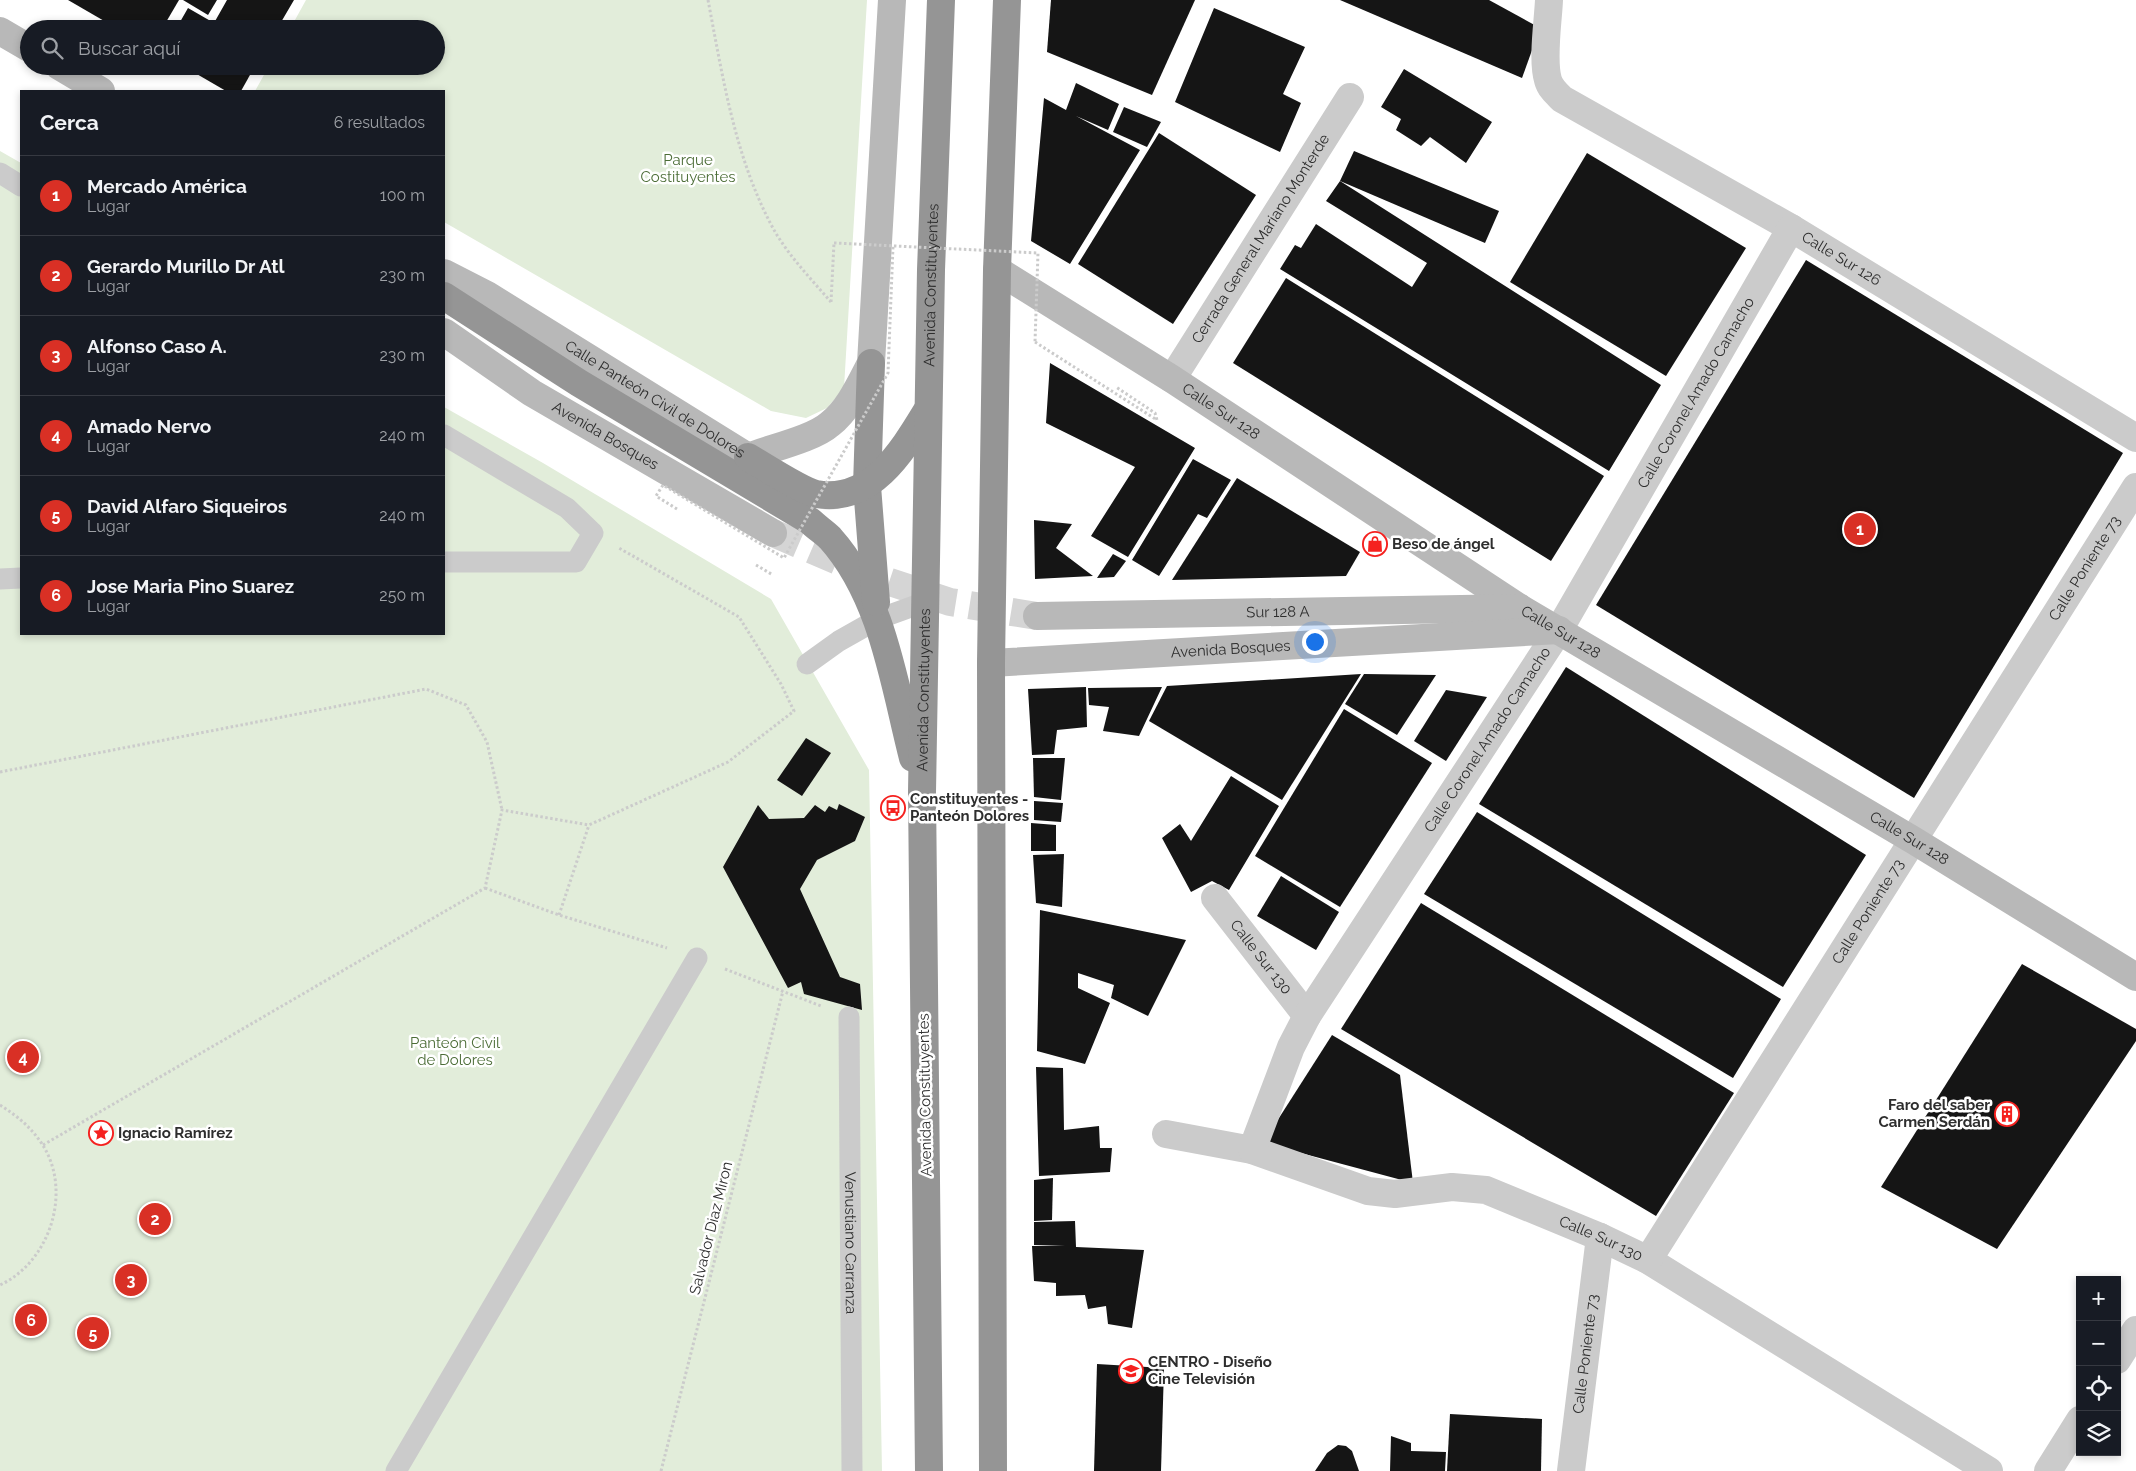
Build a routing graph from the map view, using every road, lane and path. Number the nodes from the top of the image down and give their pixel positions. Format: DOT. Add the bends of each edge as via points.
graph roads {
  1 [pos="708,0"];
  2 [pos="892,0"];
  3 [pos="941,0"];
  4 [pos="1007,0"];
  5 [pos="1549,0"];
  6 [pos="0,32"];
  7 [pos="20,43"];
  8 [pos="74,75"];
  9 [pos="99,90"];
  10 [pos="1350,97"];
  11 [pos="0,173"];
  12 [pos="20,185"];
  13 [pos="1791,228"];
  14 [pos="893,246"];
  15 [pos="997,270"];
  16 [pos="445,274"];
  17 [pos="445,297"];
  18 [pos="445,333"];
  19 [pos="1035,342"];
  20 [pos="871,363"];
  21 [pos="1172,379"];
  22 [pos="928,409"];
  23 [pos="445,436"];
  24 [pos="2136,438"];
  25 [pos="748,457"];
  26 [pos="866,486"];
  27 [pos="2136,486"];
  28 [pos="677,509"];
  29 [pos="593,533"];
  30 [pos="773,533"];
  31 [pos="445,562"];
  32 [pos="20,578"];
  33 [pos="0,579"];
  34 [pos="925,602"];
  35 [pos="1520,608"];
  36 [pos="1037,616"];
  37 [pos="878,618"];
  38 [pos="1559,630"];
  39 [pos="991,663"];
  40 [pos="806,664"];
  41 [pos="0,772"];
  42 [pos="922,792"];
  43 [pos="502,810"];
  44 [pos="589,825"];
  45 [pos="1913,840"];
  46 [pos="485,888"];
  47 [pos="1215,898"];
  48 [pos="559,914"];
  49 [pos="697,958"];
  50 [pos="2136,977"];
  51 [pos="783,991"];
  52 [pos="1307,1016"];
  53 [pos="849,1017"];
  54 [pos="0,1105"];
  55 [pos="1166,1134"];
  56 [pos="43,1146"];
  57 [pos="1252,1150"];
  58 [pos="1600,1237"];
  59 [pos="1648,1260"];
  60 [pos="0,1285"];
  61 [pos="2136,1330"];
  62 [pos="2121,1354"];
  63 [pos="2076,1426"];
  64 [pos="396,1471"];
  65 [pos="661,1471"];
  66 [pos="852,1471"];
  67 [pos="929,1471"];
  68 [pos="993,1471"];
  69 [pos="1571,1471"];
  70 [pos="1989,1471"];
  71 [pos="2048,1471"];
  1 -- 14 [label="path, bridge" via="730,110 753,186 775,231 805,272 831,302 834,243"];
  2 -- 20 [label="street, Calle Panteón Civil de Dolores"];
  3 -- 22 [label="highway, Avenida Constituyentes"];
  4 -- 15 [label="highway"];
  5 -- 13 [label="street, Calle Sur 126" via="1546,67 1553,91"];
  6 -- 7 [label="street"];
  8 -- 9 [label="street"];
  10 -- 21 [label="street, Cerrada General Mariano Monterde"];
  11 -- 12 [label="lane"];
  13 -- 24 [label="street, Calle Sur 126"];
  13 -- 38 [label="street, Calle Coronel Amado Camacho"];
  14 -- 19 [label="path, bridge" via="1038,253"];
  14 -- 28 [label="path, bridge" via="888,373 784,558 663,485 656,496"];
  15 -- 21 [label="street, Calle Sur 128"];
  15 -- 39 [label="highway"];
  16 -- 25 [label="street, Calle Panteón Civil de Dolores" via="488,295"];
  17 -- 37 [label="highway" via="579,383 810,521 830,538 852,568"];
  18 -- 30 [label="street, Avenida Bosques" via="532,393"];
  20 -- 25 [label="street, Calle Panteón Civil de Dolores" via="847,405 832,423 819,432"];
  20 -- 26 [label="highway"];
  21 -- 35 [label="street, Calle Sur 128"];
  22 -- 26 [label="highway" via="906,444"];
  22 -- 34 [label="highway, Avenida Constituyentes"];
  23 -- 29 [label="lane" via="567,508"];
  25 -- 26 [label="highway" via="815,494 849,493"];
  26 -- 37 [label="highway"];
  27 -- 45 [label="street, Calle Poniente 73"];
  29 -- 31 [label="lane" via="576,562"];
  29 -- 44 [label="path" via="739,616 794,710 728,762"];
  32 -- 33 [label="lane"];
  34 -- 37 [label="lane"];
  34 -- 42 [label="highway, Avenida Constituyentes"];
  35 -- 36 [label="street, Sur 128 A"];
  35 -- 38 [label="street, Calle Sur 128"];
  37 -- 40 [label="lane"];
  37 -- 42 [label="highway"];
  38 -- 39 [label="street, Avenida Bosques"];
  38 -- 45 [label="street, Calle Sur 128"];
  38 -- 52 [label="street, Calle Coronel Amado Camacho"];
  39 -- 68 [label="highway"];
  41 -- 43 [label="path" via="426,689 466,706 487,742"];
  42 -- 67 [label="highway, Avenida Constituyentes"];
  43 -- 44 [label="path"];
  43 -- 46 [label="path"];
  44 -- 48 [label="path"];
  45 -- 50 [label="street, Calle Sur 128"];
  45 -- 59 [label="street, Calle Poniente 73"];
  46 -- 48 [label="path"];
  46 -- 56 [label="path"];
  47 -- 52 [label="street, Calle Sur 130"];
  48 -- 49 [label="path"];
  49 -- 51 [label="path"];
  49 -- 64 [label="lane"];
  51 -- 53 [label="path"];
  51 -- 65 [label="path, Salvador Diaz Miron"];
  52 -- 57 [label="street, Calle Coronel Amado Camacho" via="1291,1047"];
  53 -- 66 [label="lane, Venustiano Carranza"];
  54 -- 56 [label="path" via="25,1122"];
  55 -- 57 [label="street, Calle Sur 130"];
  56 -- 60 [label="path" via="54,1173 56,1204 49,1233 34,1259 11,1280"];
  57 -- 58 [label="street, Calle Sur 130" via="1368,1191 1394,1194 1452,1187 1486,1190"];
  58 -- 59 [label="street, Calle Sur 130"];
  58 -- 69 [label="street, Calle Poniente 73"];
  59 -- 70 [label="street, Calle Sur 130"];
  61 -- 62 [label="street"];
  63 -- 71 [label="street"];
}
